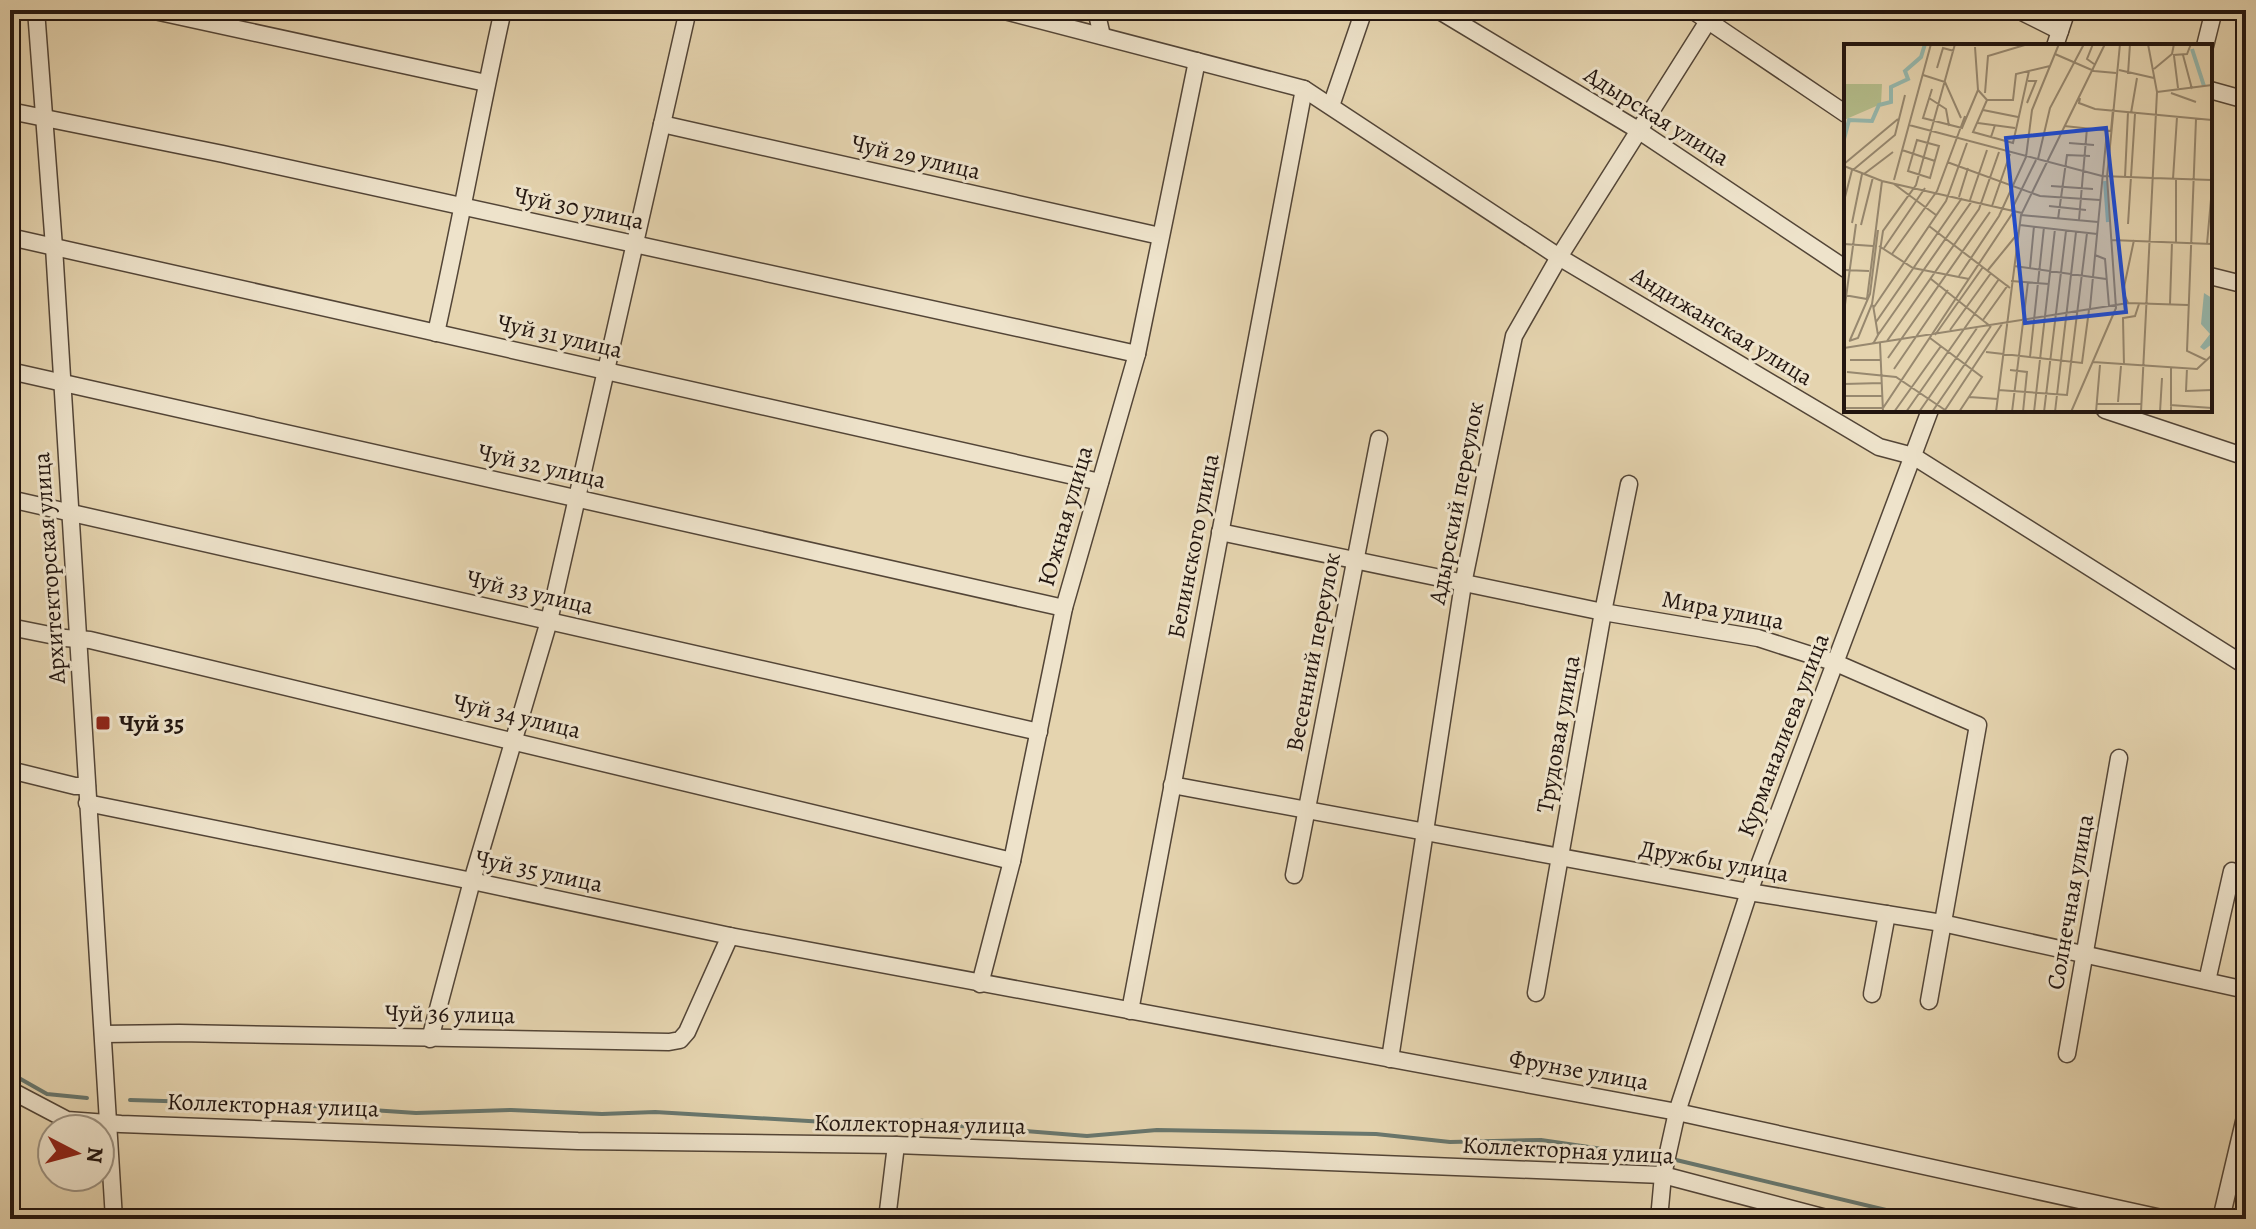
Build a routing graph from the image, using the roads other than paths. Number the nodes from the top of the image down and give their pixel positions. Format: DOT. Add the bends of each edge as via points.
graph roads {
  1 [pos="36,10"];
  2 [pos="150,10"];
  3 [pos="503,10"];
  4 [pos="688,10"];
  5 [pos="1001,10"];
  6 [pos="1096,10"];
  7 [pos="1364,10"];
  8 [pos="1438,10"];
  9 [pos="1692,10"];
  10 [pos="2018,10"];
  11 [pos="2067,10"];
  12 [pos="2214,10"];
  13 [pos="1713,15"];
  14 [pos="1102,36"];
  15 [pos="2058,38"];
  16 [pos="2206,44"];
  17 [pos="1197,61"];
  18 [pos="486,83"];
  19 [pos="1304,89"];
  20 [pos="2212,91"];
  21 [pos="2246,100"];
  22 [pos="1331,106"];
  23 [pos="10,111"];
  24 [pos="1844,113"];
  25 [pos="43,118"];
  26 [pos="662,124"];
  27 [pos="1638,130"];
  28 [pos="464,207"];
  29 [pos="1160,236"];
  30 [pos="10,237"];
  31 [pos="635,245"];
  32 [pos="54,247"];
  33 [pos="1559,257"];
  34 [pos="1844,268"];
  35 [pos="2212,276"];
  36 [pos="2246,285"];
  37 [pos="436,333"];
  38 [pos="1137,354"];
  39 [pos="10,371"];
  40 [pos="606,371"];
  41 [pos="61,383"];
  42 [pos="1929,412"];
  43 [pos="2111,412"];
  44 [pos="1379,439"];
  45 [pos="1913,456"];
  46 [pos="2246,457"];
  47 [pos="1100,482"];
  48 [pos="1629,484"];
  49 [pos="577,498"];
  50 [pos="10,499"];
  51 [pos="70,513"];
  52 [pos="1220,532"];
  53 [pos="1355,561"];
  54 [pos="1463,584"];
  55 [pos="1064,608"];
  56 [pos="1603,612"];
  57 [pos="549,621"];
  58 [pos="10,627"];
  59 [pos="78,639"];
  60 [pos="1836,663"];
  61 [pos="2246,666"];
  62 [pos="1039,732"];
  63 [pos="514,740"];
  64 [pos="2119,758"];
  65 [pos="10,770"];
  66 [pos="1172,785"];
  67 [pos="87,786"];
  68 [pos="87,803"];
  69 [pos="1306,810"];
  70 [pos="1424,832"];
  71 [pos="1561,857"];
  72 [pos="1012,861"];
  73 [pos="2232,871"];
  74 [pos="1294,875"];
  75 [pos="472,881"];
  76 [pos="1749,892"];
  77 [pos="1887,914"];
  78 [pos="1942,923"];
  79 [pos="730,936"];
  80 [pos="2086,955"];
  81 [pos="2207,981"];
  82 [pos="980,984"];
  83 [pos="2246,990"];
  84 [pos="1536,993"];
  85 [pos="1872,994"];
  86 [pos="1929,1001"];
  87 [pos="1130,1011"];
  88 [pos="103,1034"];
  89 [pos="430,1039"];
  90 [pos="2067,1054"];
  91 [pos="1390,1059"];
  92 [pos="10,1090"];
  93 [pos="1677,1112"];
  94 [pos="54,1113"];
  95 [pos="108,1113"];
  96 [pos="2246,1113"];
  97 [pos="116,1123"];
  98 [pos="896,1145"];
  99 [pos="1663,1175"];
  100 [pos="113,1193"];
  101 [pos="114,1219"];
  102 [pos="246,1219"];
  103 [pos="257,1219"];
  104 [pos="887,1219"];
  105 [pos="1659,1219"];
  106 [pos="1830,1219"];
  107 [pos="2166,1219"];
  108 [pos="2221,1219"];
  1 -- 25 [label="street, Архитекторская улица"];
  2 -- 18 [label="street"];
  3 -- 18 [label="street"];
  4 -- 26 [label="street"];
  5 -- 14 [label="street, Андижанская улица"];
  6 -- 14 [label="street"];
  7 -- 22 [label="street"];
  8 -- 27 [label="street, Адырская улица"];
  9 -- 13 [label="street"];
  10 -- 15 [label="street"];
  11 -- 15 [label="street"];
  12 -- 16 [label="street"];
  13 -- 24 [label="street"];
  13 -- 27 [label="street, Адырский переулок"];
  14 -- 17 [label="street, Андижанская улица"];
  17 -- 19 [label="street, Андижанская улица"];
  17 -- 29 [label="street, Южная улица"];
  18 -- 28 [label="street"];
  19 -- 22 [label="street, Андижанская улица"];
  19 -- 52 [label="street, Белинского улица"];
  20 -- 21 [label="street"];
  22 -- 33 [label="street, Андижанская улица"];
  23 -- 25 [label="street, Чуй 30 улица"];
  25 -- 28 [label="street, Чуй 30 улица"];
  25 -- 32 [label="street, Архитекторская улица"];
  26 -- 29 [label="street, Чуй 29 улица"];
  26 -- 31 [label="street"];
  27 -- 33 [label="street, Адырский переулок"];
  27 -- 34 [label="street, Адырская улица"];
  28 -- 31 [label="street, Чуй 30 улица"];
  28 -- 37 [label="street"];
  29 -- 38 [label="street, Южная улица"];
  30 -- 32 [label="street, Чуй 31 улица"];
  31 -- 38 [label="street, Чуй 30 улица"];
  31 -- 40 [label="street"];
  32 -- 37 [label="street, Чуй 31 улица"];
  32 -- 41 [label="street, Архитекторская улица"];
  33 -- 45 [label="street, Андижанская улица" via="1879,447"];
  33 -- 54 [label="street, Адырский переулок" via="1514,336"];
  35 -- 36 [label="street"];
  37 -- 40 [label="street, Чуй 31 улица"];
  38 -- 47 [label="street, Южная улица"];
  39 -- 41 [label="street, Чуй 32 улица"];
  40 -- 47 [label="street, Чуй 31 улица"];
  40 -- 49 [label="street"];
  41 -- 49 [label="street, Чуй 32 улица"];
  41 -- 51 [label="street, Архитекторская улица"];
  42 -- 45 [label="street, Курманалиева улица"];
  43 -- 46 [label="street"];
  44 -- 53 [label="street, Весенний переулок"];
  45 -- 60 [label="street, Курманалиева улица"];
  45 -- 61 [label="street, Андижанская улица"];
  47 -- 55 [label="street, Южная улица"];
  48 -- 56 [label="street, Трудовая улица"];
  49 -- 55 [label="street, Чуй 32 улица"];
  49 -- 57 [label="street"];
  50 -- 51 [label="street, Чуй 33 улица"];
  51 -- 57 [label="street, Чуй 33 улица"];
  51 -- 59 [label="street, Архитекторская улица"];
  52 -- 53 [label="street, Мира улица"];
  52 -- 66 [label="street, Белинского улица"];
  53 -- 54 [label="street, Мира улица"];
  53 -- 69 [label="street, Весенний переулок"];
  54 -- 56 [label="street, Мира улица"];
  54 -- 70 [label="street, Адырский переулок"];
  55 -- 62 [label="street, Южная улица"];
  56 -- 60 [label="street, Мира улица" via="1758,638"];
  56 -- 71 [label="street, Трудовая улица"];
  57 -- 62 [label="street, Чуй 33 улица"];
  57 -- 63 [label="street"];
  58 -- 59 [label="street, Чуй 34 улица"];
  59 -- 63 [label="street, Чуй 34 улица"];
  59 -- 67 [label="street, Архитекторская улица"];
  60 -- 76 [label="street, Курманалиева улица"];
  60 -- 78 [label="street, Мира улица" via="1978,725"];
  62 -- 72 [label="street, Южная улица"];
  63 -- 72 [label="street, Чуй 34 улица"];
  63 -- 75 [label="street"];
  64 -- 80 [label="street, Солнечная улица"];
  65 -- 67 [label="street"];
  66 -- 69 [label="street, Дружбы улица"];
  66 -- 87 [label="street, Белинского улица"];
  67 -- 68 [label="street, Архитекторская улица"];
  68 -- 75 [label="street, Чуй 35 улица"];
  68 -- 88 [label="street, Архитекторская улица"];
  69 -- 70 [label="street, Дружбы улица"];
  69 -- 74 [label="street, Весенний переулок"];
  70 -- 71 [label="street, Дружбы улица"];
  70 -- 91 [label="street, Адырский переулок"];
  71 -- 76 [label="street, Дружбы улица"];
  71 -- 84 [label="street, Трудовая улица"];
  72 -- 82 [label="street, Южная улица"];
  73 -- 81 [label="street"];
  75 -- 79 [label="street, Чуй 35 улица"];
  75 -- 89 [label="street"];
  76 -- 77 [label="street, Дружбы улица"];
  76 -- 93 [label="street, Курманалиева улица"];
  77 -- 78 [label="street, Дружбы улица"];
  77 -- 85 [label="street"];
  78 -- 80 [label="street, Дружбы улица"];
  78 -- 86 [label="street, Мира улица"];
  79 -- 82 [label="street, Чуй 35 улица"];
  79 -- 89 [label="street, Чуй 36 улица" via="680,1040"];
  80 -- 81 [label="street, Дружбы улица"];
  80 -- 90 [label="street, Солнечная улица"];
  81 -- 83 [label="street, Дружбы улица"];
  82 -- 87 [label="street, Фрунзе улица"];
  87 -- 91 [label="street, Фрунзе улица"];
  88 -- 89 [label="street, Чуй 36 улица"];
  88 -- 95 [label="street, Архитекторская улица"];
  91 -- 93 [label="street, Фрунзе улица"];
  92 -- 94 [label="street, Коллекторная улица"];
  93 -- 99 [label="street, Курманалиева улица"];
  93 -- 107 [label="street, Фрунзе улица"];
  96 -- 108 [label="street"];
  97 -- 98 [label="street, Коллекторная улица" via="578,1141"];
  98 -- 99 [label="street, Коллекторная улица"];
  98 -- 104 [label="street"];
  99 -- 105 [label="street, Курманалиева улица"];
  99 -- 106 [label="street, Коллекторная улица"];
  100 -- 101 [label="street, Архитекторская улица"];
  102 -- 103 [label="street"];
}
